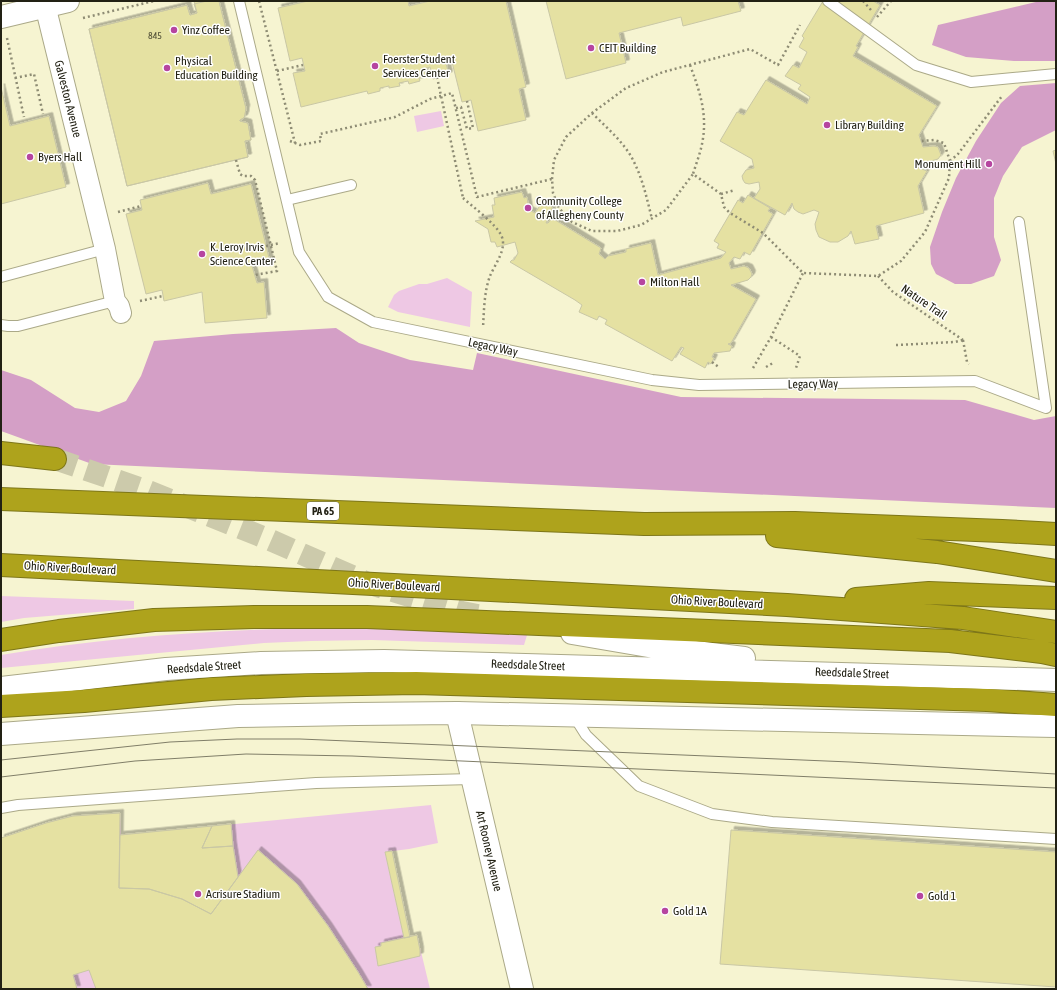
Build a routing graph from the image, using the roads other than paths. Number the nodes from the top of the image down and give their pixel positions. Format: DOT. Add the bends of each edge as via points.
graph roads {
  1 [pos="239,1"];
  2 [pos="828,1"];
  3 [pos="45,4"];
  4 [pos="74,10"];
  5 [pos="4,27"];
  6 [pos="1056,74"];
  7 [pos="351,185"];
  8 [pos="287,200"];
  9 [pos="1019,222"];
  10 [pos="105,249"];
  11 [pos="1,277"];
  12 [pos="118,307"];
  13 [pos="1,325"];
  14 [pos="1,443"];
  15 [pos="1,453"];
  16 [pos="55,460"];
  17 [pos="1,499"];
  18 [pos="644,524"];
  19 [pos="1056,534"];
  20 [pos="1,565"];
  21 [pos="1056,571"];
  22 [pos="1056,598"];
  23 [pos="787,605"];
  24 [pos="1056,632"];
  25 [pos="572,633"];
  26 [pos="1,640"];
  27 [pos="1056,655"];
  28 [pos="880,674"];
  29 [pos="1056,680"];
  30 [pos="1,688"];
  31 [pos="1056,705"];
  32 [pos="1,706"];
  33 [pos="456,713"];
  34 [pos="574,716"];
  35 [pos="1056,726"];
  36 [pos="1,734"];
  37 [pos="472,779"];
  38 [pos="1,808"];
  39 [pos="1056,839"];
  40 [pos="522,989"];
  1 -- 8 [label="lane, Legacy Way"];
  2 -- 6 [label="lane" via="916,65 971,82"];
  3 -- 4 [label="main road"];
  3 -- 5 [label="main road"];
  3 -- 10 [label="street, Galveston Avenue"];
  7 -- 8 [label="lane"];
  8 -- 9 [label="lane, Legacy Way" via="299,252 328,297 373,322 652,380 699,386 975,381 1046,408"];
  10 -- 11 [label="lane"];
  10 -- 12 [label="street, Galveston Avenue"];
  12 -- 13 [label="lane" via="18,326"];
  14 -- 16 [label="main road"];
  15 -- 16 [label="highway"];
  17 -- 18 [label="highway, PA 65"];
  18 -- 19 [label="highway" via="795,523"];
  18 -- 21 [label="highway" via="937,552"];
  20 -- 23 [label="highway, Ohio River Boulevard"];
  22 -- 23 [label="highway" via="929,593"];
  23 -- 24 [label="highway" via="963,618"];
  25 -- 28 [label="main road" via="654,647"];
  26 -- 27 [label="highway" via="154,620 254,616 367,616 950,641"];
  28 -- 29 [label="main road, Reedsdale Street"];
  28 -- 30 [label="main road, Reedsdale Street" via="384,661 261,663 166,669"];
  31 -- 32 [label="highway" via="987,700 416,683 211,689"];
  33 -- 34 [label="main road"];
  33 -- 36 [label="main road" via="238,716"];
  33 -- 37 [label="main road, Art Rooney Avenue"];
  34 -- 35 [label="main road"];
  34 -- 39 [label="lane" via="586,735 639,786 712,814 772,822"];
  37 -- 38 [label="lane" via="316,784"];
  37 -- 40 [label="main road, Art Rooney Avenue"];
}
